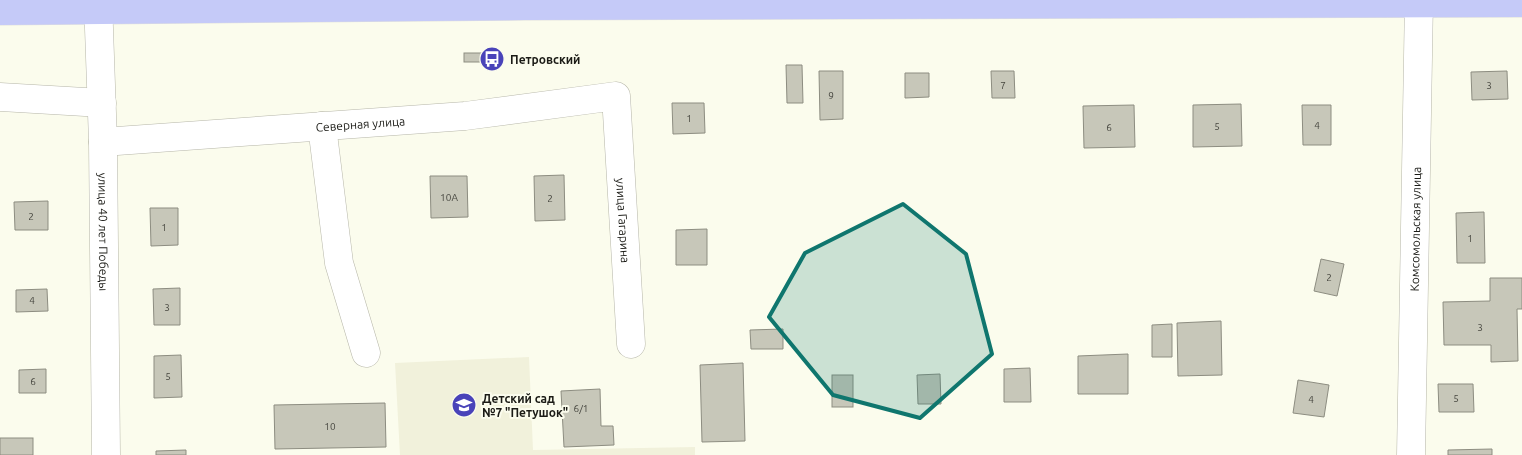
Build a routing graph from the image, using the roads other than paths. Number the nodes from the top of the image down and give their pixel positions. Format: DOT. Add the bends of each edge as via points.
graph roads {
  1 [pos="1419,2"];
  2 [pos="1522,3"];
  3 [pos="98,5"];
  4 [pos="0,11"];
  5 [pos="616,96"];
  6 [pos="0,97"];
  7 [pos="102,103"];
  8 [pos="322,126"];
  9 [pos="103,142"];
  10 [pos="631,344"];
  11 [pos="366,354"];
  12 [pos="106,455"];
  13 [pos="1410,455"];
  1 -- 2 [label="main road"];
  1 -- 3 [label="main road"];
  1 -- 13 [label="street, Комсомольская улица"];
  3 -- 4 [label="main road"];
  3 -- 7 [label="street, улица 40 лет Победы"];
  5 -- 8 [label="street, Северная улица" via="465,116"];
  5 -- 10 [label="street, улица Гагарина"];
  6 -- 7 [label="street"];
  7 -- 9 [label="street, улица 40 лет Победы"];
  8 -- 9 [label="street, Северная улица"];
  8 -- 11 [label="street" via="339,263"];
  9 -- 12 [label="street, улица 40 лет Победы"];
}
